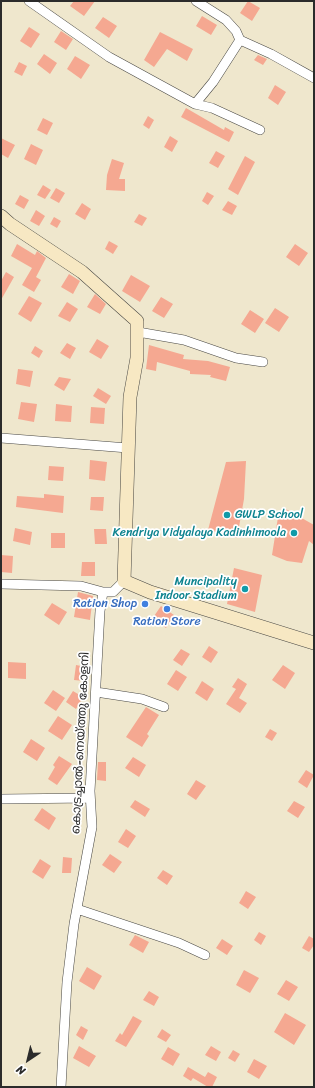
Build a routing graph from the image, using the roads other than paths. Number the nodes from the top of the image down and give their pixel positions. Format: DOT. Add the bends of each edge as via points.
graph roads {
  1 [pos="29,1"];
  2 [pos="196,1"];
  3 [pos="240,40"];
  4 [pos="314,78"];
  5 [pos="195,104"];
  6 [pos="260,130"];
  7 [pos="1,216"];
  8 [pos="138,332"];
  9 [pos="263,362"];
  10 [pos="1,438"];
  11 [pos="128,448"];
  12 [pos="124,581"];
  13 [pos="1,584"];
  14 [pos="103,592"];
  15 [pos="314,643"];
  16 [pos="96,692"];
  17 [pos="164,707"];
  18 [pos="90,798"];
  19 [pos="1,799"];
  20 [pos="78,909"];
  21 [pos="205,955"];
  22 [pos="61,1087"];
  1 -- 5 [label="street" via="109,57"];
  2 -- 3 [label="street" via="226,20"];
  3 -- 4 [label="street"];
  3 -- 5 [label="street" via="213,82"];
  5 -- 6 [label="street" via="212,108"];
  7 -- 8 [label="main road" via="82,272 138,321"];
  8 -- 9 [label="street" via="184,340 236,358"];
  8 -- 11 [label="main road" via="137,358 130,397"];
  10 -- 11 [label="street"];
  11 -- 12 [label="main road"];
  12 -- 14 [label="street" via="113,592"];
  12 -- 15 [label="main road" via="150,592"];
  13 -- 14 [label="street" via="81,586"];
  14 -- 16 [label="street, കൊട്രച്ചാൽ-നെയ്ത്തു കോളനി"];
  16 -- 17 [label="street" via="142,699"];
  16 -- 18 [label="street, കൊട്രച്ചാൽ-നെയ്ത്തു കോളനി"];
  18 -- 19 [label="street"];
  18 -- 20 [label="street, കൊട്രച്ചാൽ-നെയ്ത്തു കോളനി" via="92,827"];
  20 -- 21 [label="street" via="179,943"];
  20 -- 22 [label="street, കൊട്രച്ചാൽ-നെയ്ത്തു കോളനി" via="67,982"];
}
